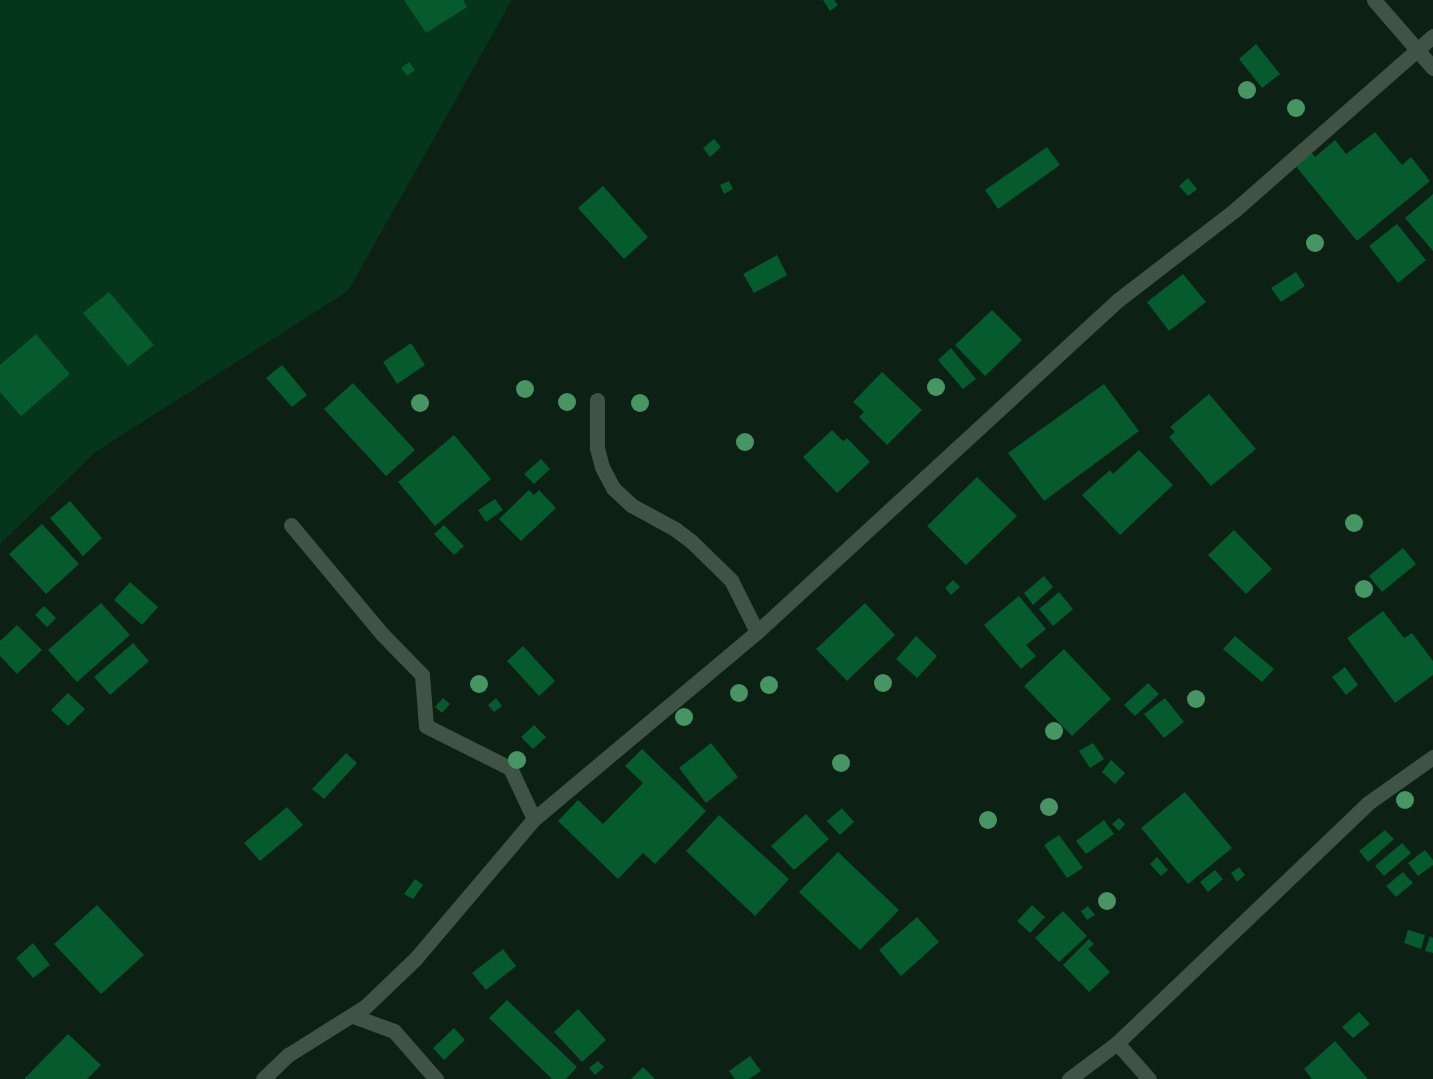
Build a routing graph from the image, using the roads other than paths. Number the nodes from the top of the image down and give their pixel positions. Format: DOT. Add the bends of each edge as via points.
graph roads {
  1 [pos="1374,0"];
  2 [pos="1433,36"];
  3 [pos="1418,50"];
  4 [pos="1433,68"];
  5 [pos="597,400"];
  6 [pos="291,525"];
  7 [pos="757,632"];
  8 [pos="1433,757"];
  9 [pos="534,819"];
  10 [pos="353,1016"];
  11 [pos="1117,1043"];
  12 [pos="263,1079"];
  13 [pos="436,1079"];
  14 [pos="1069,1079"];
  15 [pos="1149,1079"];
  1 -- 3 [label="street"];
  2 -- 3 [label="street"];
  3 -- 4 [label="street"];
  3 -- 7 [label="street" via="1236,209 1118,300"];
  5 -- 7 [label="street" via="597,448 613,488 631,505 691,541 731,579"];
  6 -- 9 [label="street" via="383,635 422,675 426,726 510,768"];
  7 -- 9 [label="street"];
  8 -- 11 [label="street" via="1368,803"];
  9 -- 10 [label="street" via="416,958"];
  10 -- 12 [label="street" via="288,1055"];
  10 -- 13 [label="street" via="394,1031"];
  11 -- 14 [label="street"];
  11 -- 15 [label="street"];
}
